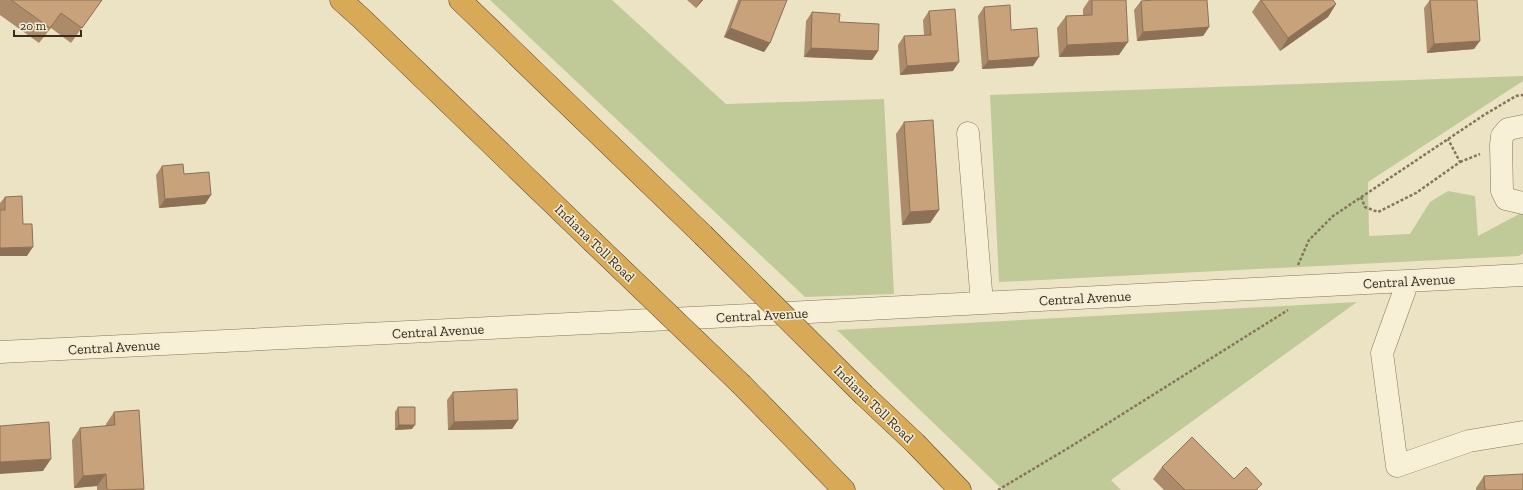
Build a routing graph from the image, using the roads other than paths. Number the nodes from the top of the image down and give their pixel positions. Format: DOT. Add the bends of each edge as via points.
graph roads {
  1 [pos="341,0"];
  2 [pos="460,0"];
  3 [pos="1523,126"];
  4 [pos="968,133"];
  5 [pos="1523,203"];
  6 [pos="1523,275"];
  7 [pos="1408,281"];
  8 [pos="982,303"];
  9 [pos="0,352"];
  10 [pos="1523,432"];
  11 [pos="842,487"];
  12 [pos="960,490"];
  1 -- 11 [label="highway, Indiana Toll Road, bridge" via="742,385"];
  2 -- 12 [label="highway, Indiana Toll Road, bridge" via="703,235"];
  3 -- 5 [label="street" via="1508,128 1500,144 1502,191 1506,199"];
  4 -- 8 [label="street"];
  6 -- 7 [label="street, Central Avenue"];
  7 -- 8 [label="street, Central Avenue"];
  7 -- 10 [label="street" via="1382,353 1396,466 1469,441"];
  8 -- 9 [label="street, Central Avenue"];
}
